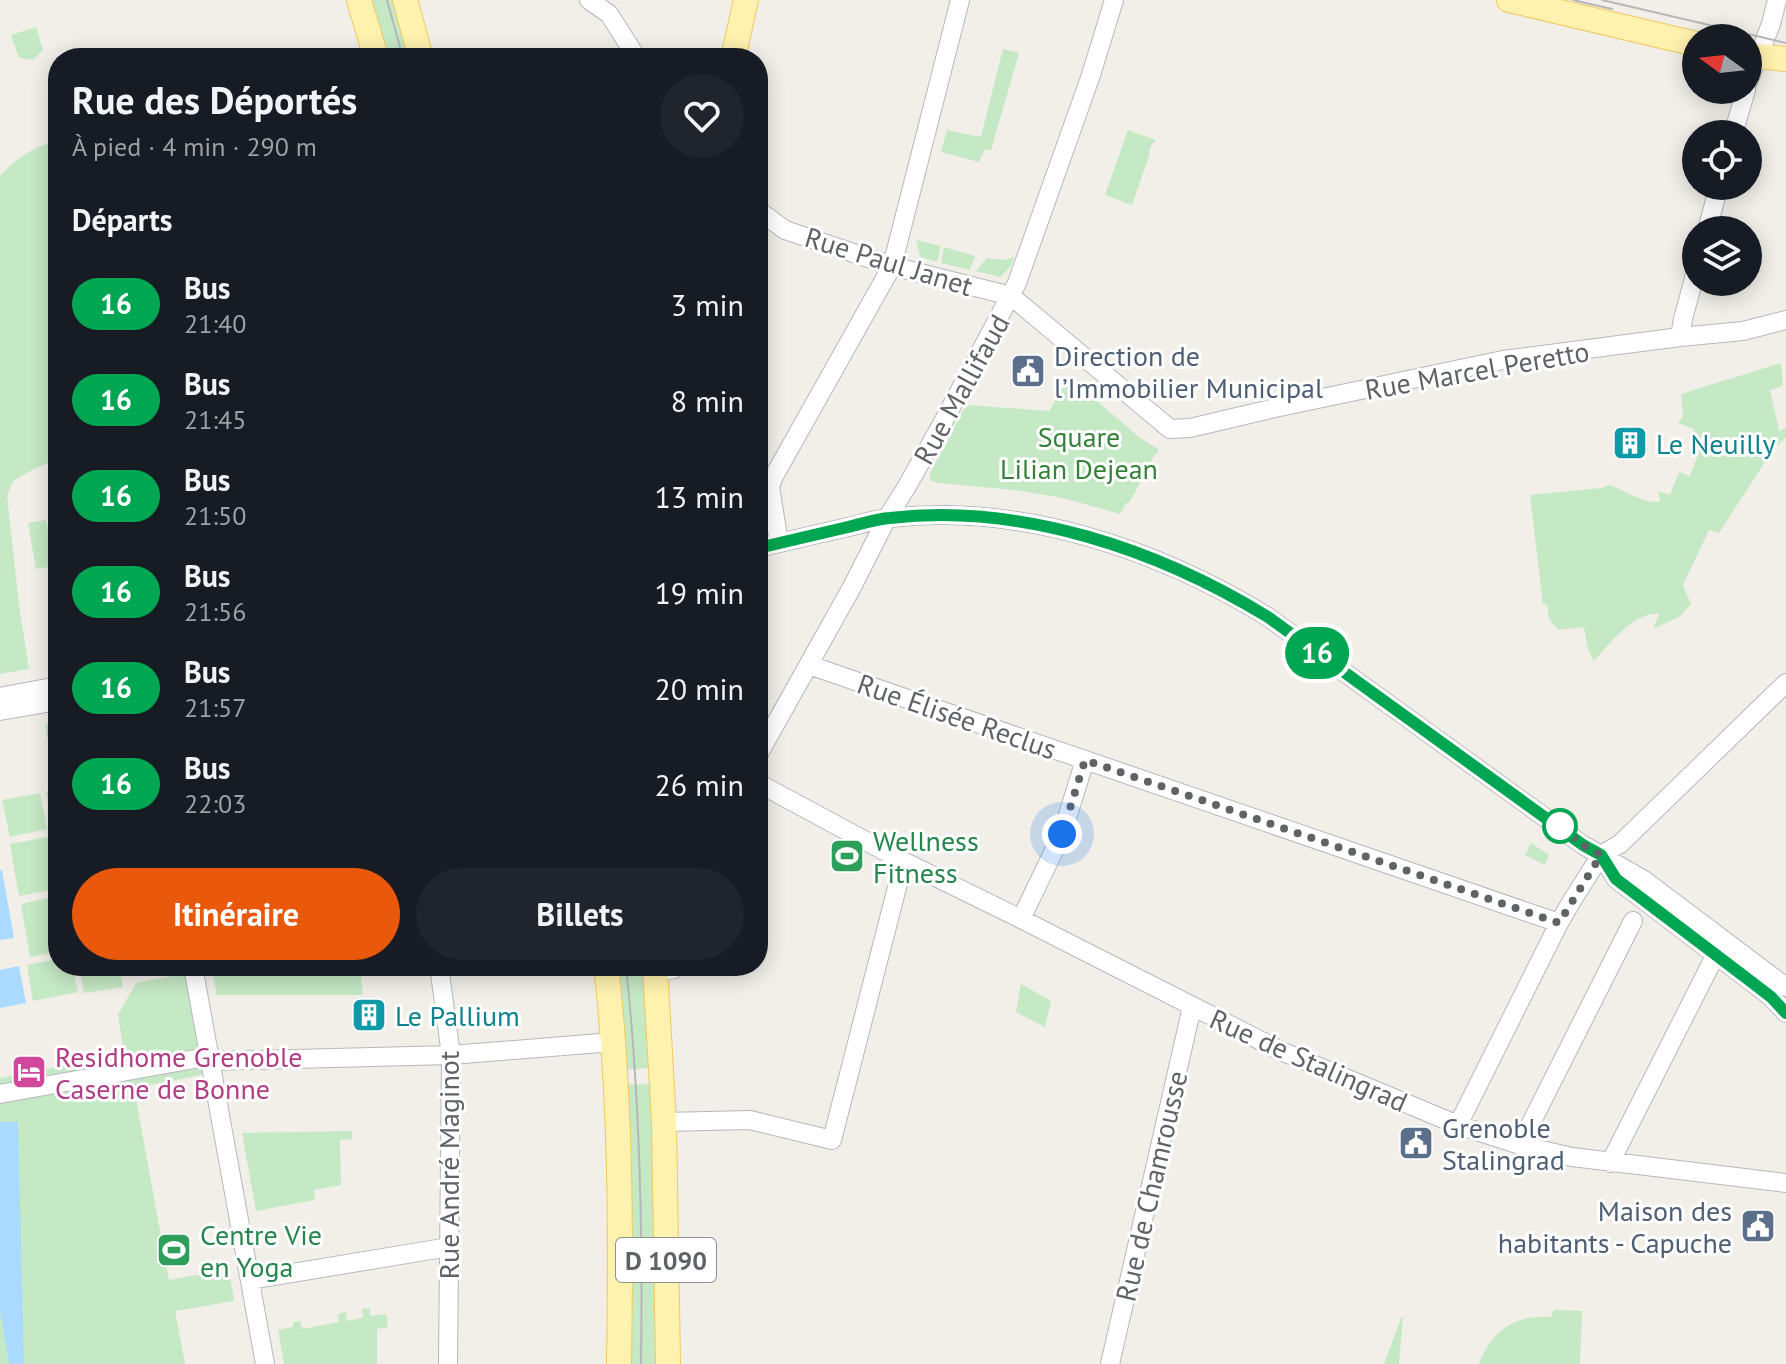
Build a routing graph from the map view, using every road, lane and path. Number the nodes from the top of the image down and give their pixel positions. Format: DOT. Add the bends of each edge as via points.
graph roads {
  1 [pos="359,0"];
  2 [pos="405,0"];
  3 [pos="589,0"];
  4 [pos="746,0"];
  5 [pos="960,0"];
  6 [pos="1114,0"];
  7 [pos="1511,0"];
  8 [pos="1777,0"];
  9 [pos="1762,39"];
  10 [pos="1682,41"];
  11 [pos="373,48"];
  12 [pos="418,48"];
  13 [pos="631,48"];
  14 [pos="735,48"];
  15 [pos="1762,57"];
  16 [pos="1786,59"];
  17 [pos="768,217"];
  18 [pos="892,266"];
  19 [pos="1011,296"];
  20 [pos="1690,296"];
  21 [pos="1786,320"];
  22 [pos="1680,337"];
  23 [pos="1170,429"];
  24 [pos="887,518"];
  25 [pos="779,543"];
  26 [pos="768,546"];
  27 [pos="809,665"];
  28 [pos="1786,683"];
  29 [pos="48,688"];
  30 [pos="0,697"];
  31 [pos="48,703"];
  32 [pos="0,711"];
  33 [pos="768,737"];
  34 [pos="1085,760"];
  35 [pos="768,788"];
  36 [pos="1601,855"];
  37 [pos="901,860"];
  38 [pos="1021,919"];
  39 [pos="1633,921"];
  40 [pos="1559,923"];
  41 [pos="1716,954"];
  42 [pos="195,976"];
  43 [pos="440,976"];
  44 [pos="607,976"];
  45 [pos="663,976"];
  46 [pos="1786,987"];
  47 [pos="1192,1007"];
  48 [pos="1786,1013"];
  49 [pos="613,1042"];
  50 [pos="451,1055"];
  51 [pos="210,1061"];
  52 [pos="0,1094"];
  53 [pos="664,1122"];
  54 [pos="1458,1125"];
  55 [pos="1520,1145"];
  56 [pos="1610,1163"];
  57 [pos="1786,1183"];
  58 [pos="449,1247"];
  59 [pos="250,1280"];
  60 [pos="265,1364"];
  61 [pos="448,1364"];
  62 [pos="619,1364"];
  63 [pos="668,1364"];
  64 [pos="1110,1364"];
  1 -- 11 [label="main road"];
  2 -- 12 [label="main road"];
  3 -- 13 [label="street" via="609,14"];
  4 -- 14 [label="main road"];
  5 -- 18 [label="street"];
  6 -- 19 [label="street, Rue Mallifaud"];
  7 -- 10 [label="main road"];
  8 -- 9 [label="street"];
  15 -- 16 [label="main road"];
  17 -- 18 [label="street, Rue Paul Janet" via="785,230"];
  18 -- 19 [label="street, Rue Paul Janet"];
  18 -- 25 [label="street" via="774,476 770,487"];
  19 -- 23 [label="street, Rue Paul Janet"];
  19 -- 24 [label="street, Rue Mallifaud"];
  20 -- 22 [label="street"];
  21 -- 22 [label="street, Rue Marcel Peretto" via="1743,331"];
  22 -- 23 [label="street, Rue Marcel Peretto" via="1503,360"];
  24 -- 25 [label="street"];
  24 -- 27 [label="street, Rue Mallifaud"];
  24 -- 36 [label="street" via="971,515 1062,530 1135,551 1206,583 1268,617"];
  25 -- 26 [label="street"];
  27 -- 33 [label="street, Rue Mallifaud"];
  27 -- 34 [label="street, Rue Élisée Reclus"];
  28 -- 36 [label="street" via="1620,844"];
  29 -- 30 [label="street"];
  31 -- 32 [label="street"];
  34 -- 38 [label="street" via="1062,834"];
  34 -- 40 [label="street, Rue Élisée Reclus"];
  35 -- 37 [label="street, Rue de Stalingrad"];
  36 -- 40 [label="street"];
  36 -- 41 [label="street" via="1616,879"];
  36 -- 46 [label="street" via="1644,880"];
  37 -- 38 [label="street, Rue de Stalingrad"];
  37 -- 53 [label="street" via="832,1140 750,1120"];
  38 -- 47 [label="street, Rue de Stalingrad"];
  39 -- 55 [label="street"];
  40 -- 54 [label="street"];
  41 -- 48 [label="street"];
  41 -- 56 [label="street"];
  42 -- 51 [label="street"];
  43 -- 50 [label="street, Rue André Maginot"];
  44 -- 49 [label="main road, D 1090"];
  45 -- 53 [label="main road, D 1090"];
  47 -- 54 [label="street, Rue de Stalingrad" via="1290,1055"];
  47 -- 64 [label="street, Rue de Chamrousse"];
  49 -- 50 [label="street"];
  49 -- 62 [label="main road, D 1090"];
  50 -- 51 [label="street"];
  50 -- 58 [label="street, Rue André Maginot"];
  51 -- 52 [label="street" via="200,1058"];
  51 -- 59 [label="street"];
  53 -- 63 [label="main road, D 1090"];
  54 -- 55 [label="street, Rue de Stalingrad"];
  55 -- 56 [label="street, Rue de Stalingrad"];
  56 -- 57 [label="street, Rue de Stalingrad"];
  58 -- 59 [label="street"];
  58 -- 61 [label="street, Rue André Maginot"];
  59 -- 60 [label="street"];
}
